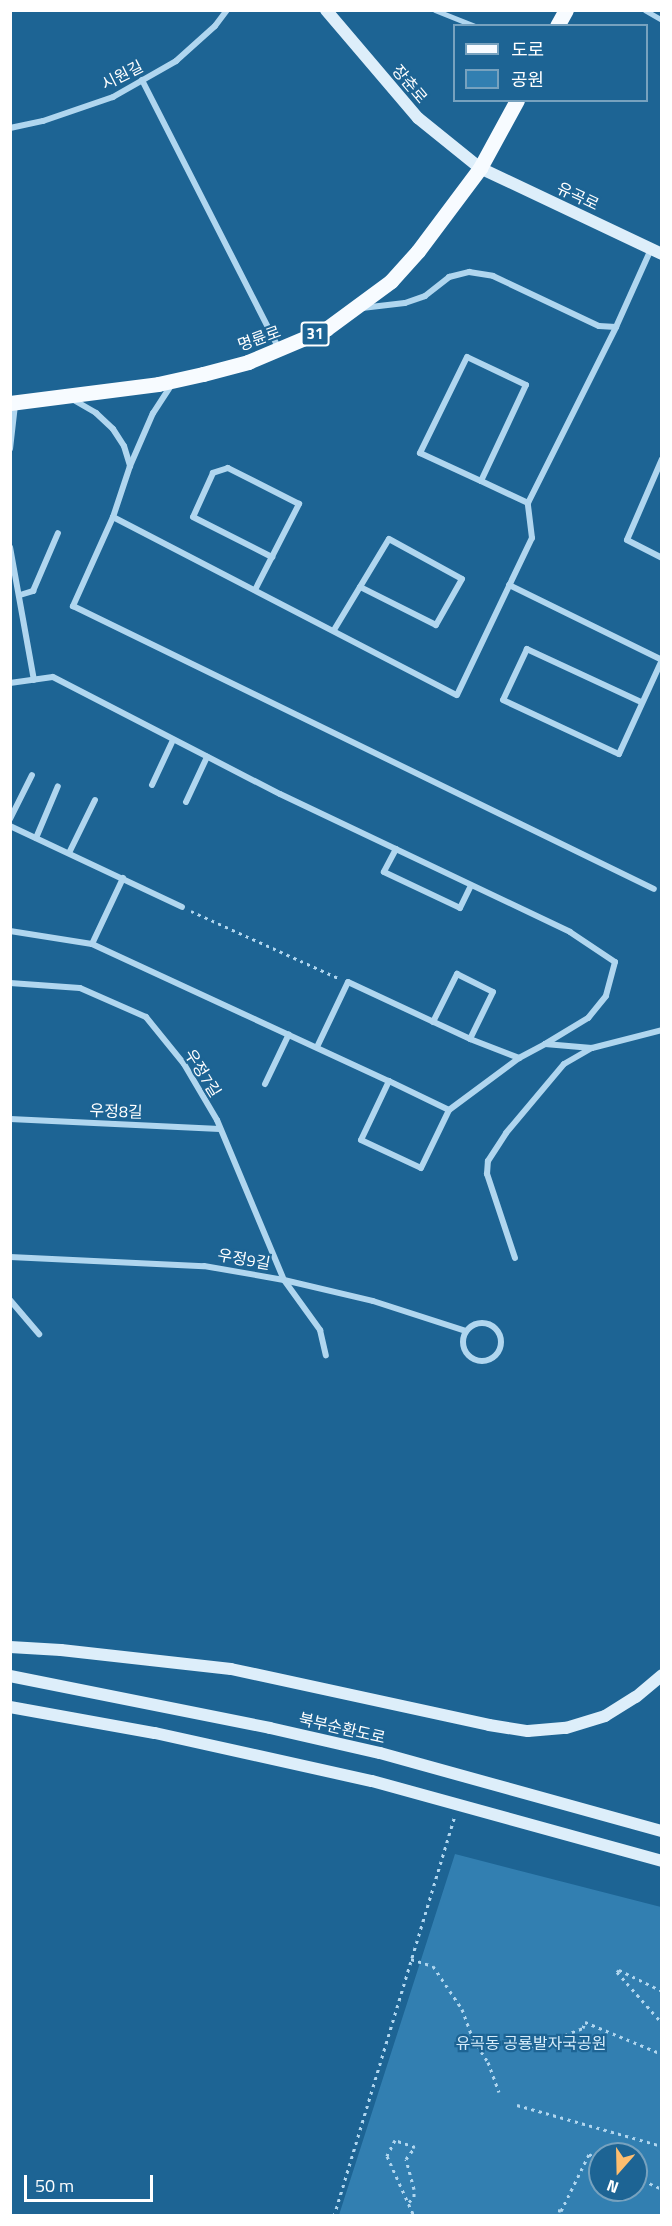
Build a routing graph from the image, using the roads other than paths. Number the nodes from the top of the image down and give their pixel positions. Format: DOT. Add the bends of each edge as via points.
graph roads {
  1 [pos="227,10"];
  2 [pos="326,10"];
  3 [pos="435,10"];
  4 [pos="566,10"];
  5 [pos="645,10"];
  6 [pos="662,20"];
  7 [pos="470,24"];
  8 [pos="558,24"];
  9 [pos="142,80"];
  10 [pos="515,102"];
  11 [pos="10,128"];
  12 [pos="480,168"];
  13 [pos="656,252"];
  14 [pos="355,309"];
  15 [pos="616,327"];
  16 [pos="279,349"];
  17 [pos="174,381"];
  18 [pos="67,395"];
  19 [pos="13,402"];
  20 [pos="10,449"];
  21 [pos="662,459"];
  22 [pos="130,466"];
  23 [pos="481,481"];
  24 [pos="528,502"];
  25 [pos="113,517"];
  26 [pos="58,533"];
  27 [pos="10,547"];
  28 [pos="272,557"];
  29 [pos="662,558"];
  30 [pos="509,585"];
  31 [pos="360,587"];
  32 [pos="255,590"];
  33 [pos="20,595"];
  34 [pos="334,630"];
  35 [pos="662,660"];
  36 [pos="34,680"];
  37 [pos="10,683"];
  38 [pos="641,702"];
  39 [pos="173,740"];
  40 [pos="207,757"];
  41 [pos="32,775"];
  42 [pos="152,785"];
  43 [pos="58,786"];
  44 [pos="95,800"];
  45 [pos="186,802"];
  46 [pos="10,819"];
  47 [pos="10,826"];
  48 [pos="36,838"];
  49 [pos="396,849"];
  50 [pos="69,853"];
  51 [pos="123,878"];
  52 [pos="471,885"];
  53 [pos="654,889"];
  54 [pos="182,907"];
  55 [pos="10,932"];
  56 [pos="92,944"];
  57 [pos="10,982"];
  58 [pos="433,1022"];
  59 [pos="662,1030"];
  60 [pos="290,1034"];
  61 [pos="470,1040"];
  62 [pos="545,1044"];
  63 [pos="317,1047"];
  64 [pos="592,1048"];
  65 [pos="519,1058"];
  66 [pos="389,1081"];
  67 [pos="265,1084"];
  68 [pos="449,1110"];
  69 [pos="10,1119"];
  70 [pos="220,1129"];
  71 [pos="10,1257"];
  72 [pos="515,1258"];
  73 [pos="284,1280"];
  74 [pos="10,1300"];
  75 [pos="466,1331"];
  76 [pos="39,1334"];
  77 [pos="326,1355"];
  78 [pos="10,1647"];
  79 [pos="662,1675"];
  80 [pos="10,1676"];
  81 [pos="10,1707"];
  82 [pos="662,1831"];
  83 [pos="662,1862"];
  1 -- 9 [label="street, 시원길" via="176,62"];
  2 -- 12 [label="main road, 장춘로" via="418,118"];
  3 -- 7 [label="lane"];
  4 -- 8 [label="main road"];
  5 -- 6 [label="lane"];
  9 -- 11 [label="street, 시원길" via="113,97"];
  9 -- 16 [label="street"];
  10 -- 12 [label="main road, 명륜로 / 31"];
  12 -- 13 [label="main road, 유곡로"];
  12 -- 14 [label="main road, 명륜로 / 31" via="418,251 391,281"];
  13 -- 15 [label="street"];
  14 -- 15 [label="street" via="405,303 425,296 449,277 469,272 493,276 599,326"];
  14 -- 16 [label="main road, 명륜로 / 31" via="326,328"];
  15 -- 24 [label="street"];
  16 -- 17 [label="main road, 명륜로 / 31" via="248,362"];
  17 -- 18 [label="main road, 명륜로 / 31"];
  17 -- 22 [label="street" via="153,413"];
  18 -- 19 [label="main road, 명륜로 / 31"];
  18 -- 22 [label="street" via="113,429"];
  19 -- 20 [label="street"];
  21 -- 29 [label="street" via="627,540"];
  22 -- 25 [label="street"];
  23 -- 23 [label="street" via="420,453 467,357 526,385"];
  23 -- 24 [label="street"];
  24 -- 30 [label="street" via="532,538"];
  25 -- 32 [label="street"];
  25 -- 53 [label="street" via="73,606"];
  26 -- 33 [label="street" via="33,591"];
  27 -- 33 [label="street"];
  28 -- 28 [label="street" via="299,504 228,468 213,473 193,517"];
  28 -- 32 [label="street"];
  30 -- 34 [label="street" via="457,695"];
  30 -- 35 [label="street"];
  31 -- 31 [label="street" via="388,539 462,579 436,625"];
  31 -- 34 [label="street"];
  32 -- 34 [label="street"];
  33 -- 36 [label="street"];
  35 -- 38 [label="street"];
  36 -- 37 [label="street"];
  36 -- 39 [label="street" via="53,677"];
  38 -- 38 [label="street" via="527,650 503,700 619,754"];
  39 -- 40 [label="street"];
  39 -- 42 [label="street"];
  40 -- 45 [label="street"];
  40 -- 49 [label="street"];
  41 -- 46 [label="street"];
  43 -- 48 [label="street"];
  44 -- 50 [label="street"];
  47 -- 48 [label="street"];
  48 -- 50 [label="street"];
  49 -- 52 [label="street"];
  49 -- 52 [label="street" via="384,872 460,908"];
  50 -- 51 [label="street"];
  51 -- 54 [label="street"];
  51 -- 56 [label="street"];
  52 -- 62 [label="street" via="570,932 615,962 606,996 588,1018"];
  55 -- 56 [label="street"];
  56 -- 60 [label="street"];
  57 -- 70 [label="street, 우정7길" via="80,988 146,1017 184,1064"];
  58 -- 61 [label="street"];
  58 -- 61 [label="street" via="457,974 493,992"];
  58 -- 63 [label="street" via="348,982"];
  59 -- 64 [label="street"];
  60 -- 63 [label="street"];
  60 -- 67 [label="street"];
  61 -- 65 [label="street"];
  62 -- 64 [label="street"];
  62 -- 65 [label="street"];
  63 -- 66 [label="street"];
  64 -- 72 [label="street" via="564,1064 506,1133 488,1161 487,1174"];
  65 -- 68 [label="street"];
  66 -- 68 [label="street"];
  66 -- 68 [label="street" via="361,1140 371,1145 422,1168"];
  69 -- 70 [label="street, 우정8길"];
  70 -- 73 [label="street, 우정7길"];
  71 -- 73 [label="street, 우정9길" via="204,1266"];
  73 -- 75 [label="street, 우정9길" via="373,1301"];
  73 -- 77 [label="street, 우정7길" via="320,1330"];
  74 -- 76 [label="street"];
  75 -- 75 [label="street" via="462,1343 471,1359 483,1362 499,1352 499,1333 489,1324 476,1324"];
  78 -- 79 [label="main road" via="231,1669 528,1731 566,1728 605,1716"];
  80 -- 82 [label="main road, 북부순환도로" via="380,1754"];
  81 -- 83 [label="main road" via="265,1756 458,1804"];
}
